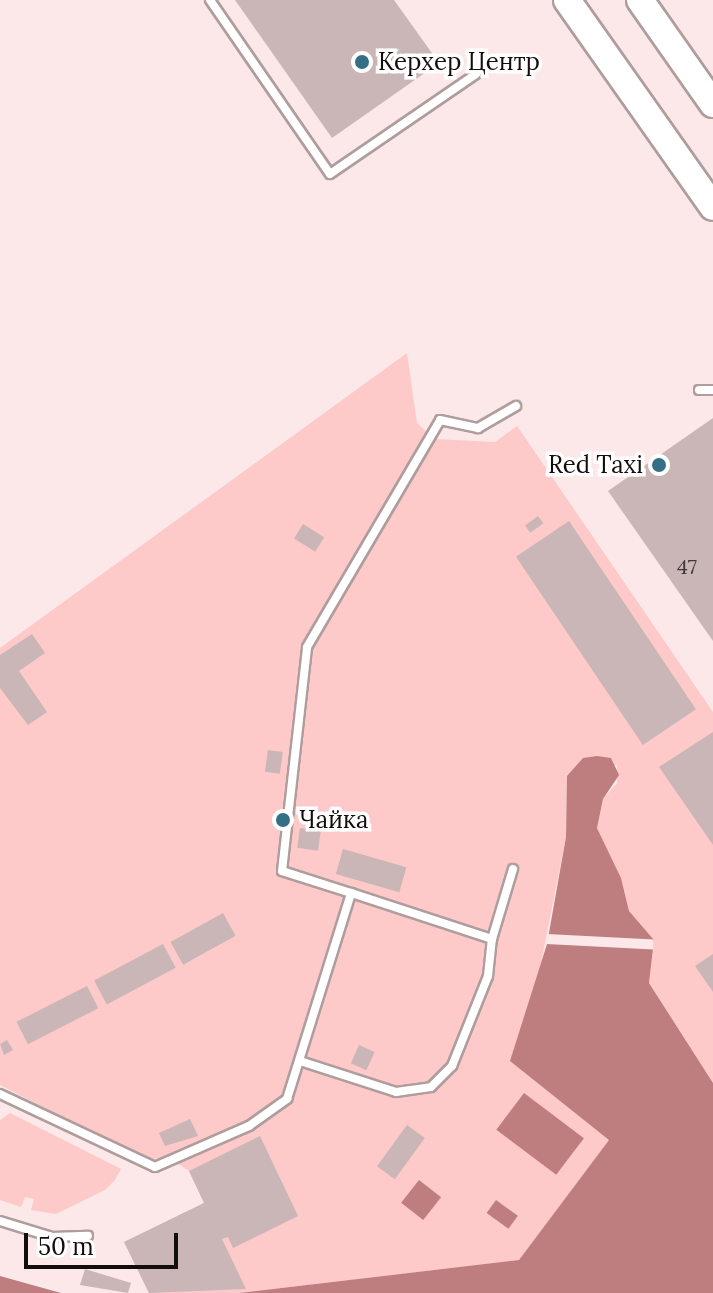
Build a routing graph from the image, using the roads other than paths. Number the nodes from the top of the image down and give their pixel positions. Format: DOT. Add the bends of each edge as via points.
graph roads {
  1 [pos="210,0"];
  2 [pos="567,0"];
  3 [pos="640,0"];
  4 [pos="476,74"];
  5 [pos="713,104"];
  6 [pos="713,207"];
  7 [pos="699,390"];
  8 [pos="713,390"];
  9 [pos="516,406"];
  10 [pos="513,869"];
  11 [pos="351,893"];
  12 [pos="492,939"];
  13 [pos="300,1061"];
  14 [pos="0,1094"];
  15 [pos="0,1221"];
  16 [pos="88,1236"];
  1 -- 4 [label="lane" via="330,174"];
  2 -- 6 [label="main road"];
  3 -- 5 [label="main road"];
  7 -- 8 [label="lane"];
  9 -- 11 [label="lane" via="478,428 440,420 307,647 282,871"];
  10 -- 12 [label="lane"];
  11 -- 12 [label="lane"];
  11 -- 13 [label="lane"];
  12 -- 13 [label="lane" via="488,976 452,1066 431,1087 396,1092"];
  13 -- 14 [label="lane" via="287,1099 275,1111 155,1167"];
  15 -- 16 [label="lane" via="52,1237"];
}
